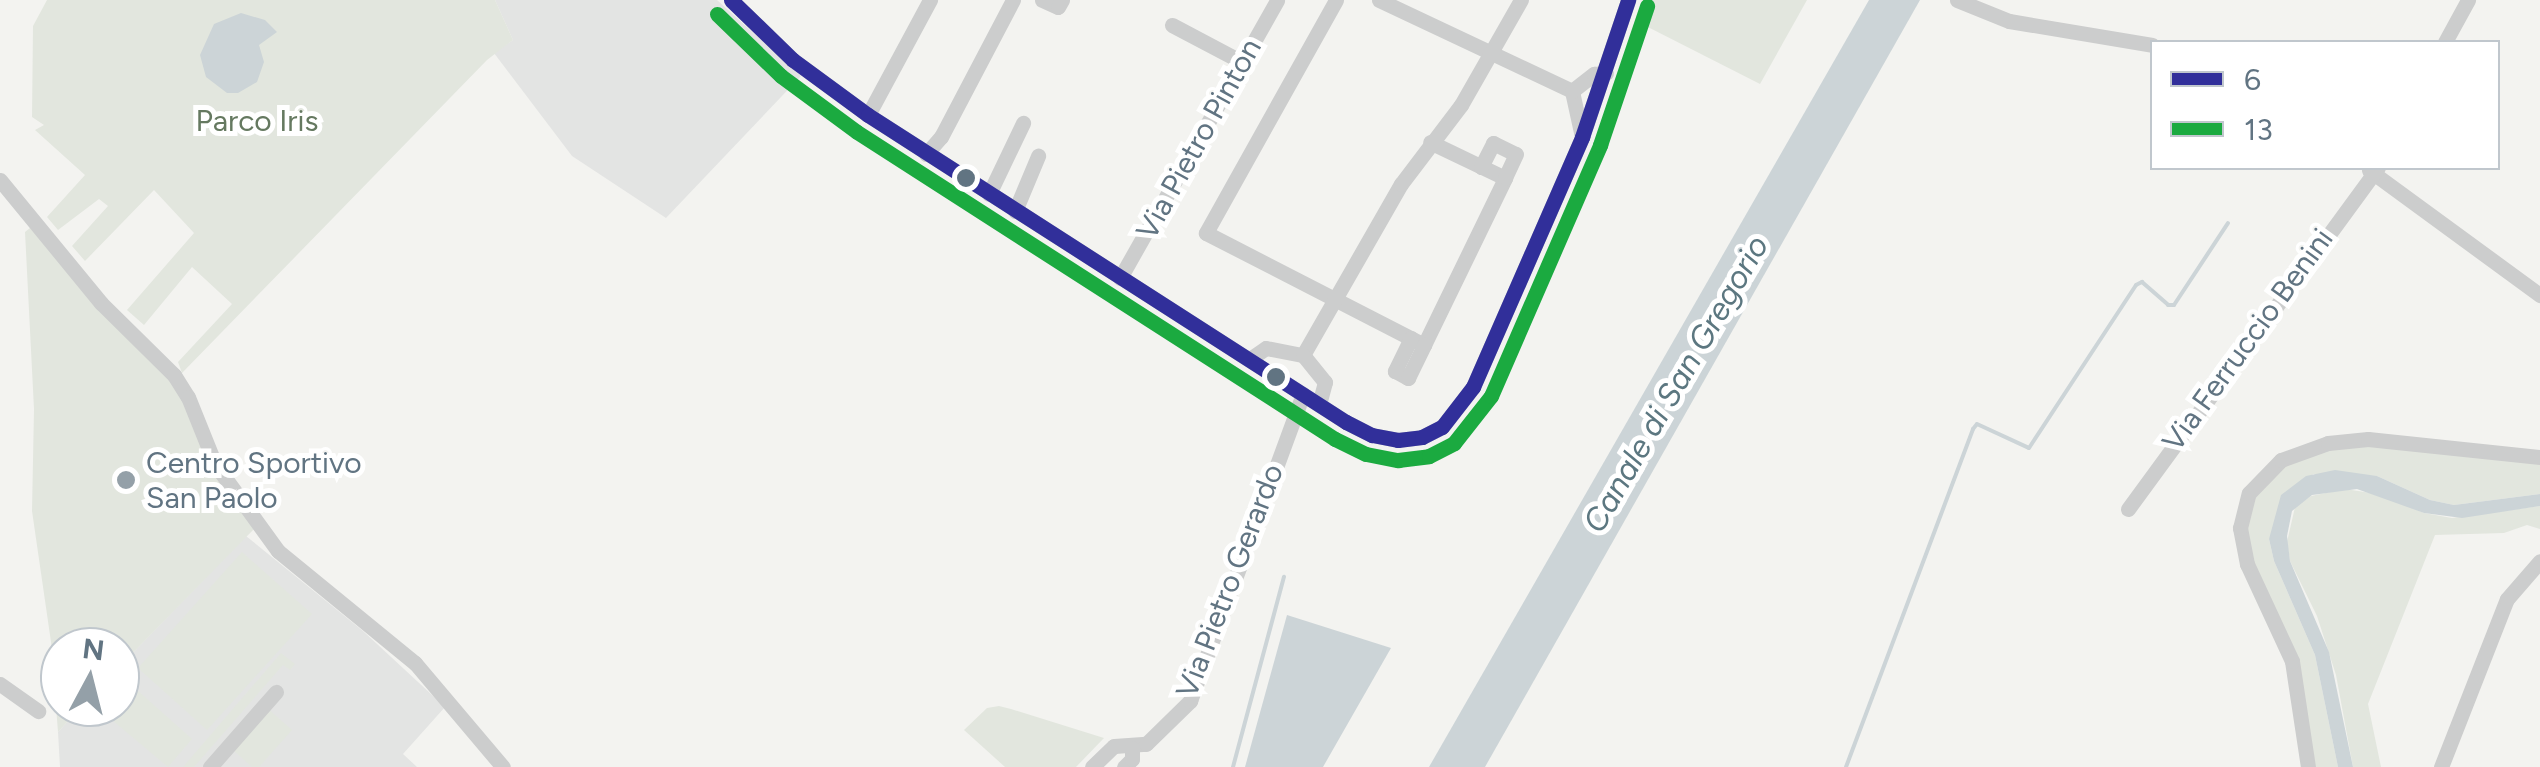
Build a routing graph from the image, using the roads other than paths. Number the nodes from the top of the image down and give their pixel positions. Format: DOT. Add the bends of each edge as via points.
graph roads {
  1 [pos="731,0"];
  2 [pos="930,0"];
  3 [pos="1013,0"];
  4 [pos="1042,0"];
  5 [pos="1062,0"];
  6 [pos="1277,0"];
  7 [pos="1336,0"];
  8 [pos="1378,0"];
  9 [pos="1521,0"];
  10 [pos="1628,0"];
  11 [pos="1957,0"];
  12 [pos="2468,0"];
  13 [pos="1172,25"];
  14 [pos="2446,40"];
  15 [pos="2150,45"];
  16 [pos="1494,55"];
  17 [pos="1242,62"];
  18 [pos="1606,73"];
  19 [pos="1572,91"];
  20 [pos="868,115"];
  21 [pos="1023,123"];
  22 [pos="1582,136"];
  23 [pos="1430,142"];
  24 [pos="926,154"];
  25 [pos="1038,156"];
  26 [pos="1481,166"];
  27 [pos="2372,170"];
  28 [pos="1505,178"];
  29 [pos="0,180"];
  30 [pos="988,194"];
  31 [pos="1015,210"];
  32 [pos="1120,278"];
  33 [pos="2540,295"];
  34 [pos="1334,302"];
  35 [pos="1303,354"];
  36 [pos="1250,359"];
  37 [pos="1304,394"];
  38 [pos="1319,404"];
  39 [pos="2540,458"];
  40 [pos="2128,509"];
  41 [pos="2540,561"];
  42 [pos="0,684"];
  43 [pos="276,692"];
  44 [pos="35,710"];
  45 [pos="1143,743"];
  46 [pos="210,767"];
  47 [pos="503,767"];
  48 [pos="1092,767"];
  49 [pos="1124,767"];
  50 [pos="2308,767"];
  51 [pos="2441,767"];
  1 -- 20 [label="street" via="793,60"];
  2 -- 20 [label="street"];
  3 -- 24 [label="street"];
  4 -- 5 [label="street" via="1058,7"];
  6 -- 17 [label="street, Via Pietro Pinton"];
  7 -- 34 [label="street" via="1206,233"];
  8 -- 16 [label="street"];
  9 -- 16 [label="street"];
  10 -- 18 [label="street"];
  11 -- 15 [label="street" via="2010,20"];
  12 -- 14 [label="street"];
  13 -- 17 [label="street"];
  16 -- 19 [label="street"];
  16 -- 23 [label="street"];
  17 -- 32 [label="street, Via Pietro Pinton"];
  18 -- 19 [label="street"];
  18 -- 22 [label="street"];
  19 -- 22 [label="street"];
  20 -- 24 [label="street"];
  21 -- 30 [label="street"];
  22 -- 38 [label="street" via="1473,387 1452,420 1422,437 1398,440 1358,429"];
  23 -- 26 [label="street"];
  23 -- 34 [label="street"];
  24 -- 30 [label="street"];
  25 -- 31 [label="street"];
  26 -- 28 [label="street"];
  26 -- 28 [label="street" via="1493,143 1516,154"];
  27 -- 33 [label="street"];
  27 -- 40 [label="street, Via Ferruccio Benini"];
  28 -- 34 [label="street" via="1418,342"];
  29 -- 47 [label="street" via="101,303 174,375 216,464 278,551 415,663"];
  30 -- 31 [label="street"];
  31 -- 32 [label="street"];
  32 -- 36 [label="street"];
  34 -- 35 [label="street"];
  35 -- 36 [label="street" via="1266,348"];
  35 -- 38 [label="street" via="1325,382"];
  36 -- 37 [label="street"];
  37 -- 38 [label="street"];
  37 -- 45 [label="street, Via Pietro Gerardo" via="1194,694"];
  39 -- 50 [label="street" via="2368,439 2328,442 2280,460 2249,493 2240,528 2247,564 2292,661"];
  41 -- 51 [label="street" via="2507,600"];
  42 -- 44 [label="street"];
  43 -- 46 [label="street"];
  45 -- 48 [label="street, Via Pietro Gerardo" via="1114,746"];
  45 -- 49 [label="street, Via Pietro Gerardo"];
}
